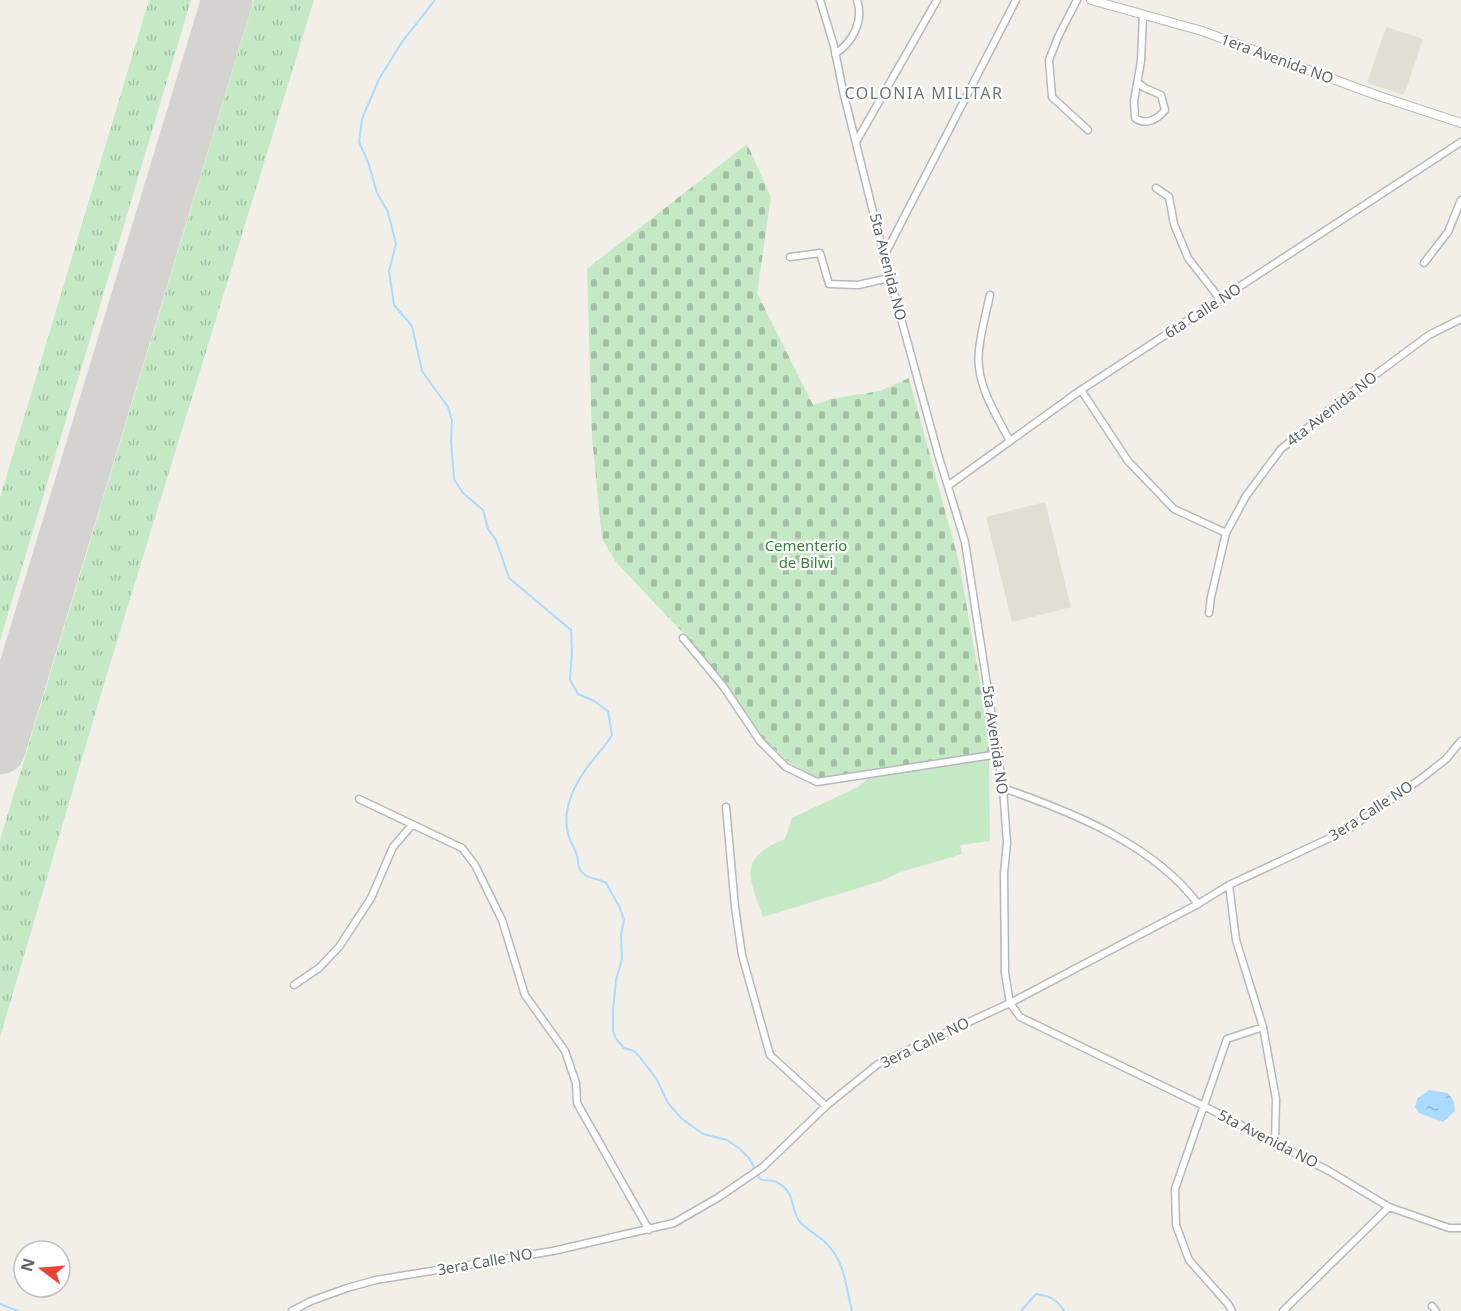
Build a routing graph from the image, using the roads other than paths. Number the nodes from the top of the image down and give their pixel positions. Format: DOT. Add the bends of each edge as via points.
graph roads {
  1 [pos="820,0"];
  2 [pos="857,0"];
  3 [pos="937,0"];
  4 [pos="1016,0"];
  5 [pos="1077,0"];
  6 [pos="1091,0"];
  7 [pos="1143,15"];
  8 [pos="835,54"];
  9 [pos="1138,83"];
  10 [pos="1461,123"];
  11 [pos="1088,130"];
  12 [pos="855,142"];
  13 [pos="1461,142"];
  14 [pos="1156,188"];
  15 [pos="1461,200"];
  16 [pos="884,256"];
  17 [pos="790,257"];
  18 [pos="1424,262"];
  19 [pos="890,278"];
  20 [pos="990,295"];
  21 [pos="1220,299"];
  22 [pos="1461,319"];
  23 [pos="1081,390"];
  24 [pos="1010,441"];
  25 [pos="949,485"];
  26 [pos="1226,533"];
  27 [pos="1209,613"];
  28 [pos="683,638"];
  29 [pos="1461,741"];
  30 [pos="999,754"];
  31 [pos="1004,788"];
  32 [pos="359,799"];
  33 [pos="726,807"];
  34 [pos="412,825"];
  35 [pos="1229,885"];
  36 [pos="1198,904"];
  37 [pos="294,985"];
  38 [pos="1010,1003"];
  39 [pos="1263,1028"];
  40 [pos="826,1106"];
  41 [pos="1204,1106"];
  42 [pos="1275,1143"];
  43 [pos="1389,1207"];
  44 [pos="1461,1228"];
  45 [pos="649,1230"];
  46 [pos="292,1311"];
  47 [pos="1232,1311"];
  48 [pos="1284,1311"];
  1 -- 8 [label="street, 5ta Avenida NO"];
  2 -- 8 [label="street" via="861,11 854,34 847,46"];
  3 -- 12 [label="street"];
  4 -- 16 [label="street"];
  5 -- 11 [label="street" via="1049,60 1052,97"];
  6 -- 7 [label="street, 1era Avenida NO"];
  7 -- 9 [label="street"];
  7 -- 10 [label="street, 1era Avenida NO" via="1202,31"];
  8 -- 12 [label="street, 5ta Avenida NO"];
  9 -- 9 [label="street" via="1135,118 1143,122 1160,117 1165,110 1161,95"];
  12 -- 16 [label="street, 5ta Avenida NO"];
  13 -- 21 [label="street, 6ta Calle NO"];
  14 -- 21 [label="street" via="1169,197 1174,224 1188,258"];
  15 -- 18 [label="street" via="1448,231"];
  16 -- 19 [label="street, 5ta Avenida NO"];
  17 -- 19 [label="street" via="820,253 830,284 858,285"];
  19 -- 25 [label="street, 5ta Avenida NO"];
  20 -- 24 [label="street" via="979,362 985,394"];
  21 -- 23 [label="street, 6ta Calle NO"];
  22 -- 26 [label="street, 4ta Avenida NO" via="1429,335 1281,449 1246,496"];
  23 -- 24 [label="street, 6ta Calle NO"];
  23 -- 26 [label="street" via="1128,461 1174,508"];
  24 -- 25 [label="street, 6ta Calle NO"];
  25 -- 30 [label="street, 5ta Avenida NO" via="966,542"];
  26 -- 27 [label="street, 4ta Avenida NO"];
  28 -- 30 [label="street" via="723,686 760,741 786,767 817,782"];
  29 -- 35 [label="street, 3era Calle NO" via="1422,778 1347,830"];
  30 -- 31 [label="street, 5ta Avenida NO"];
  31 -- 36 [label="street" via="1078,816 1107,832 1184,885"];
  31 -- 38 [label="street, 5ta Avenida NO" via="1005,973"];
  32 -- 34 [label="street"];
  33 -- 40 [label="street" via="742,955 770,1055"];
  34 -- 37 [label="street" via="393,847 370,898 339,946 319,968"];
  34 -- 45 [label="street" via="462,848 475,865 502,920 525,995 565,1051 576,1083 577,1103"];
  35 -- 36 [label="street, 3era Calle NO"];
  35 -- 39 [label="street" via="1236,940"];
  36 -- 38 [label="street, 3era Calle NO"];
  38 -- 40 [label="street, 3era Calle NO" via="878,1064"];
  38 -- 41 [label="street, 5ta Avenida NO" via="1020,1017"];
  39 -- 41 [label="street" via="1227,1039"];
  39 -- 42 [label="street" via="1276,1099"];
  40 -- 45 [label="street, 3era Calle NO" via="764,1167 674,1224"];
  41 -- 42 [label="street, 5ta Avenida NO"];
  41 -- 47 [label="street" via="1175,1189 1176,1226 1189,1260"];
  42 -- 43 [label="street, 5ta Avenida NO"];
  43 -- 44 [label="street, 5ta Avenida NO" via="1449,1228"];
  43 -- 48 [label="street"];
  45 -- 46 [label="street, 3era Calle NO" via="554,1251 373,1281"];
}
